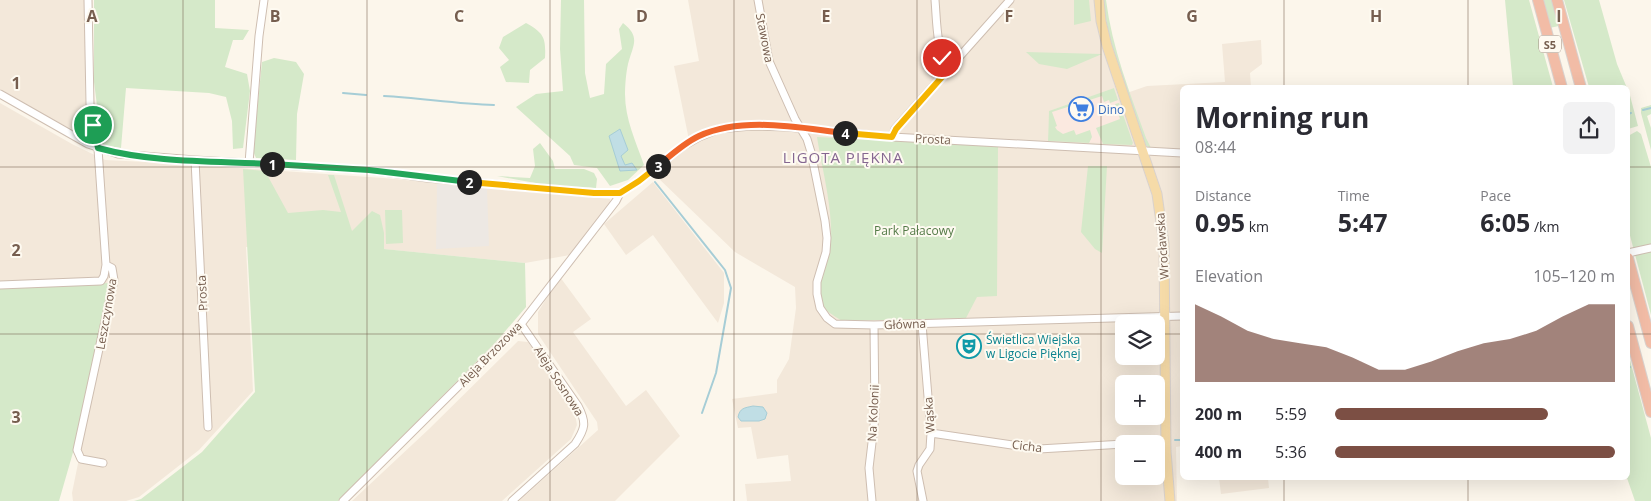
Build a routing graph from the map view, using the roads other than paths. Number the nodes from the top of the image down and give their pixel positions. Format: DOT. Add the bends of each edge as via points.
graph roads {
  1 [pos="88,0"];
  2 [pos="264,0"];
  3 [pos="758,0"];
  4 [pos="935,0"];
  5 [pos="1010,0"];
  6 [pos="1099,0"];
  7 [pos="1538,0"];
  8 [pos="1557,0"];
  9 [pos="949,69"];
  10 [pos="1561,85"];
  11 [pos="1580,85"];
  12 [pos="0,94"];
  13 [pos="801,129"];
  14 [pos="892,137"];
  15 [pos="98,148"];
  16 [pos="1142,150"];
  17 [pos="1180,153"];
  18 [pos="195,160"];
  19 [pos="249,163"];
  20 [pos="620,193"];
  21 [pos="1651,248"];
  22 [pos="1630,253"];
  23 [pos="106,265"];
  24 [pos="1630,265"];
  25 [pos="0,286"];
  26 [pos="1165,315"];
  27 [pos="1165,316"];
  28 [pos="1180,316"];
  29 [pos="1115,318"];
  30 [pos="521,324"];
  31 [pos="922,324"];
  32 [pos="874,325"];
  33 [pos="1630,333"];
  34 [pos="1651,343"];
  35 [pos="1651,412"];
  36 [pos="208,427"];
  37 [pos="931,433"];
  38 [pos="1166,442"];
  39 [pos="1115,445"];
  40 [pos="103,463"];
  41 [pos="343,501"];
  42 [pos="512,501"];
  43 [pos="872,501"];
  44 [pos="923,501"];
  45 [pos="1170,501"];
  1 -- 15 [label="street, Leszczynowa" via="90,104"];
  2 -- 19 [label="street"];
  3 -- 13 [label="street, Stawowa" via="772,71"];
  4 -- 9 [label="street" via="938,45"];
  5 -- 9 [label="street"];
  6 -- 16 [label="main road, Wrocławska" via="1107,46"];
  7 -- 10 [label="highway, S5"];
  8 -- 11 [label="highway, S5"];
  9 -- 14 [label="street"];
  12 -- 15 [label="street"];
  13 -- 14 [label="street, Prosta"];
  13 -- 20 [label="street, Prosta" via="751,126 719,129 683,146"];
  13 -- 32 [label="street, Główna" via="811,152 827,238 817,282 820,308 836,324"];
  14 -- 16 [label="street, Prosta"];
  15 -- 18 [label="street" via="122,154"];
  15 -- 23 [label="street, Leszczynowa"];
  16 -- 17 [label="street, Prosta"];
  16 -- 26 [label="main road, Wrocławska" via="1161,215"];
  18 -- 19 [label="street"];
  18 -- 36 [label="street, Prosta"];
  19 -- 20 [label="street" via="369,170 573,192"];
  20 -- 30 [label="street, Aleja Brzozowa"];
  21 -- 22 [label="street"];
  23 -- 25 [label="street" via="101,282"];
  23 -- 40 [label="street, Leszczynowa" via="112,268 114,280 77,450 81,459"];
  24 -- 34 [label="highway"];
  27 -- 28 [label="street, Główna"];
  27 -- 38 [label="main road, Wrocławska"];
  29 -- 31 [label="street, Główna"];
  30 -- 41 [label="street, Aleja Brzozowa"];
  30 -- 42 [label="street, Aleja Sosnowa" via="578,406 584,417 584,426 575,444"];
  31 -- 32 [label="street, Główna"];
  31 -- 37 [label="street, Wąska"];
  32 -- 43 [label="street, Na Kolonii" via="875,418 869,468"];
  33 -- 35 [label="highway"];
  37 -- 39 [label="street, Cicha" via="1039,449"];
  37 -- 44 [label="street, Wąska" via="930,449 917,471"];
  38 -- 45 [label="main road, Wrocławska"];
}
